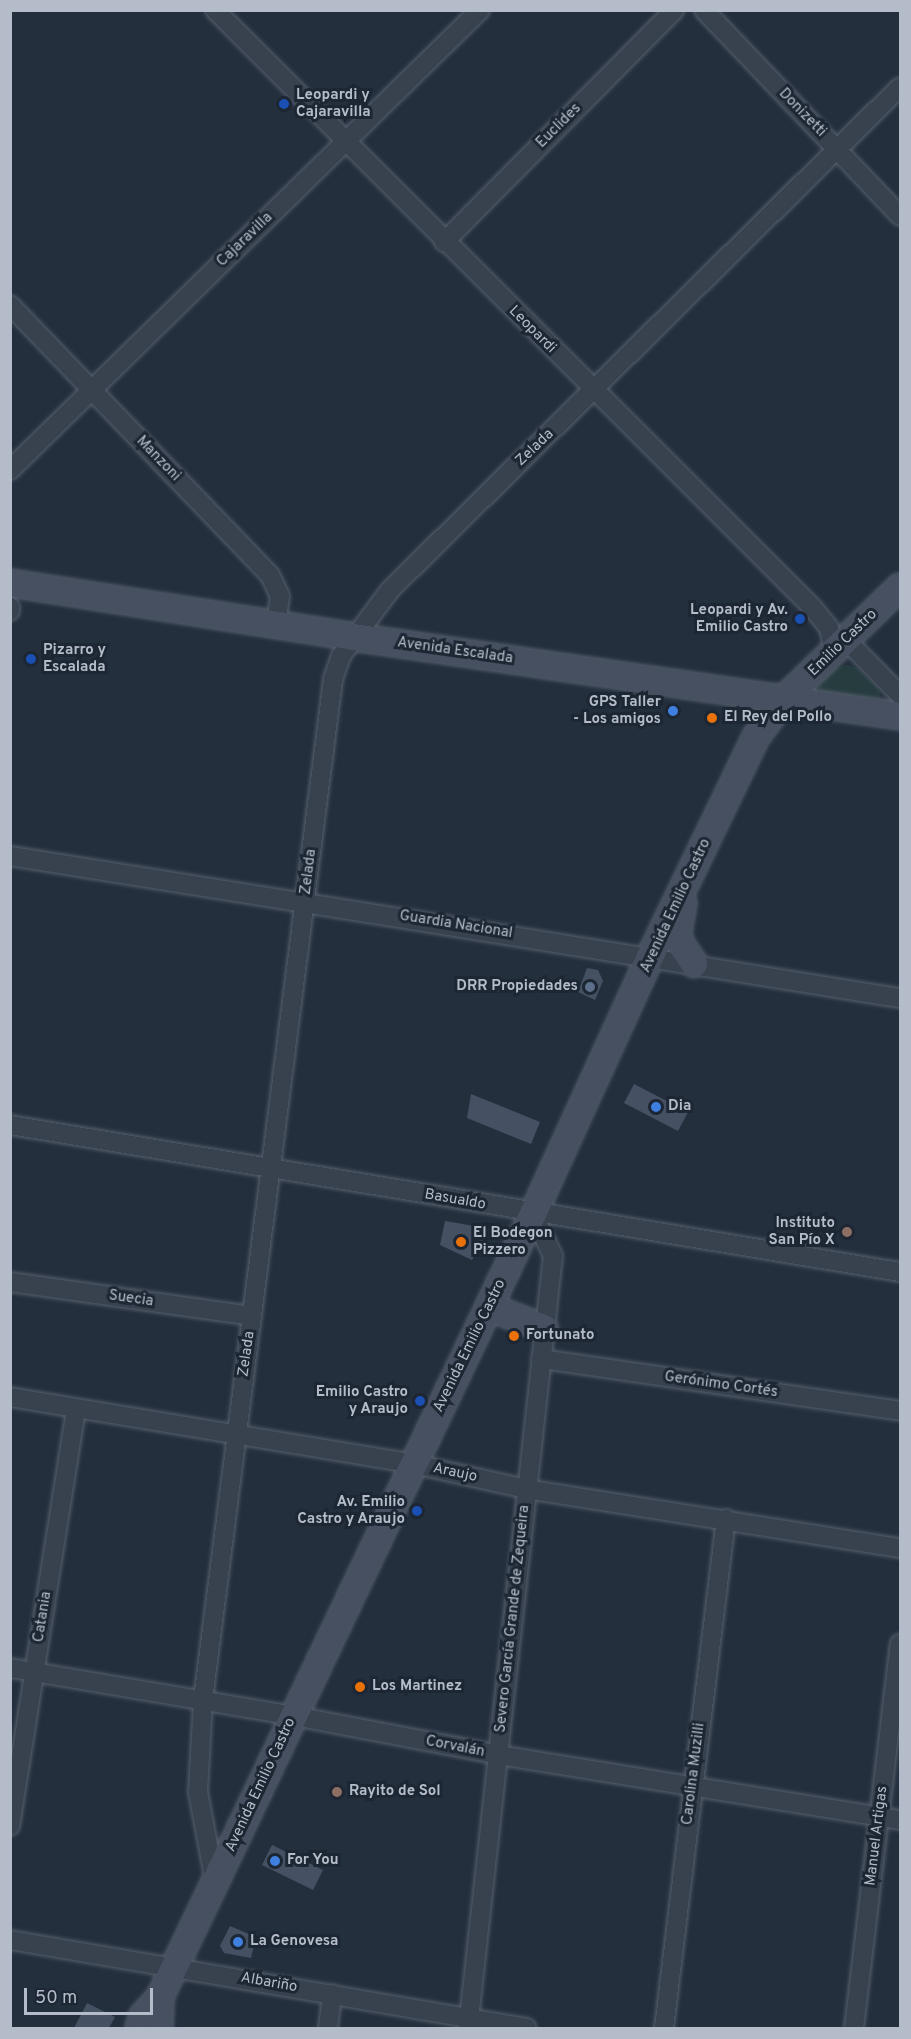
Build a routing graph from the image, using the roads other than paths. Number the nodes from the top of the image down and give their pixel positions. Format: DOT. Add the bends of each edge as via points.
graph roads {
  1 [pos="215,10"];
  2 [pos="480,10"];
  3 [pos="674,10"];
  4 [pos="705,10"];
  5 [pos="900,87"];
  6 [pos="346,141"];
  7 [pos="837,150"];
  8 [pos="900,216"];
  9 [pos="444,242"];
  10 [pos="10,305"];
  11 [pos="92,390"];
  12 [pos="594,391"];
  13 [pos="10,470"];
  14 [pos="10,583"];
  15 [pos="900,587"];
  16 [pos="276,624"];
  17 [pos="352,637"];
  18 [pos="839,649"];
  19 [pos="900,694"];
  20 [pos="784,699"];
  21 [pos="900,716"];
  22 [pos="10,856"];
  23 [pos="687,882"];
  24 [pos="305,901"];
  25 [pos="650,957"];
  26 [pos="694,964"];
  27 [pos="900,998"];
  28 [pos="10,1125"];
  29 [pos="271,1169"];
  30 [pos="533,1214"];
  31 [pos="900,1272"];
  32 [pos="10,1282"];
  33 [pos="489,1307"];
  34 [pos="252,1316"];
  35 [pos="544,1328"];
  36 [pos="541,1359"];
  37 [pos="10,1397"];
  38 [pos="76,1408"];
  39 [pos="900,1411"];
  40 [pos="236,1433"];
  41 [pos="414,1464"];
  42 [pos="526,1489"];
  43 [pos="726,1519"];
  44 [pos="900,1548"];
  45 [pos="900,1644"];
  46 [pos="10,1668"];
  47 [pos="34,1672"];
  48 [pos="203,1700"];
  49 [pos="294,1716"];
  50 [pos="499,1755"];
  51 [pos="693,1785"];
  52 [pos="880,1817"];
  53 [pos="900,1820"];
  54 [pos="10,1826"];
  55 [pos="215,1882"];
  56 [pos="10,1940"];
  57 [pos="174,1967"];
  58 [pos="332,1994"];
  59 [pos="160,1998"];
  60 [pos="469,2024"];
  61 [pos="139,2028"];
  62 [pos="159,2028"];
  63 [pos="328,2028"];
  64 [pos="527,2028"];
  65 [pos="664,2028"];
  66 [pos="854,2028"];
  1 -- 6 [label="street, Leopardi"];
  2 -- 6 [label="street, Cajaravilla"];
  3 -- 9 [label="street, Euclides"];
  4 -- 7 [label="street, Donizetti"];
  5 -- 7 [label="street, Zelada"];
  6 -- 9 [label="street, Leopardi"];
  6 -- 11 [label="street, Cajaravilla"];
  7 -- 8 [label="street, Donizetti"];
  7 -- 12 [label="street, Zelada"];
  9 -- 12 [label="street, Leopardi"];
  10 -- 11 [label="street, Manzoni"];
  11 -- 13 [label="street, Cajaravilla"];
  11 -- 16 [label="street, Manzoni" via="270,575 279,596"];
  12 -- 17 [label="street, Zelada" via="390,590"];
  12 -- 18 [label="street, Leopardi" via="813,607"];
  14 -- 16 [label="main road, Avenida Escalada"];
  15 -- 18 [label="main road, Emilio Castro"];
  16 -- 17 [label="main road, Avenida Escalada"];
  17 -- 20 [label="main road, Avenida Escalada"];
  17 -- 24 [label="street, Zelada" via="333,679"];
  18 -- 19 [label="street"];
  18 -- 20 [label="main road, Emilio Castro"];
  20 -- 21 [label="main road, Avenida Escalada"];
  20 -- 23 [label="main road, Avenida Emilio Castro" via="756,737"];
  22 -- 24 [label="street, Guardia Nacional"];
  23 -- 25 [label="main road, Avenida Emilio Castro"];
  23 -- 26 [label="main road" via="678,932 684,953"];
  24 -- 25 [label="street, Guardia Nacional"];
  24 -- 29 [label="street, Zelada"];
  25 -- 26 [label="street, Guardia Nacional"];
  25 -- 30 [label="main road, Avenida Emilio Castro"];
  26 -- 27 [label="street, Guardia Nacional"];
  28 -- 29 [label="street, Basualdo"];
  29 -- 30 [label="street, Basualdo"];
  29 -- 34 [label="street, Zelada"];
  30 -- 31 [label="street, Basualdo"];
  30 -- 33 [label="main road, Avenida Emilio Castro"];
  30 -- 35 [label="street, Severo García Grande de Zequeira" via="553,1256"];
  32 -- 34 [label="street, Suecia"];
  33 -- 35 [label="main road"];
  33 -- 41 [label="main road, Avenida Emilio Castro"];
  34 -- 40 [label="street, Zelada"];
  35 -- 36 [label="street, Severo García Grande de Zequeira"];
  36 -- 39 [label="street, Gerónimo Cortés"];
  36 -- 42 [label="street, Severo García Grande de Zequeira"];
  37 -- 38 [label="street, Araujo"];
  38 -- 40 [label="street, Araujo"];
  38 -- 47 [label="street, Catania"];
  40 -- 41 [label="street, Araujo"];
  40 -- 48 [label="street, Zelada"];
  41 -- 42 [label="street, Araujo"];
  41 -- 49 [label="main road, Avenida Emilio Castro"];
  42 -- 43 [label="street, Araujo"];
  42 -- 50 [label="street, Severo García Grande de Zequeira"];
  43 -- 44 [label="street, Araujo"];
  43 -- 51 [label="street, Carolina Muzilli"];
  45 -- 52 [label="street, Manuel Artigas"];
  46 -- 47 [label="street, Corvalán"];
  47 -- 48 [label="street, Corvalán"];
  47 -- 54 [label="street, Catania"];
  48 -- 49 [label="street, Corvalán"];
  48 -- 55 [label="street, Zelada" via="198,1792"];
  49 -- 50 [label="street, Corvalán"];
  49 -- 55 [label="main road, Avenida Emilio Castro"];
  50 -- 51 [label="street, Corvalán"];
  50 -- 60 [label="street, Severo García Grande de Zequeira"];
  51 -- 52 [label="street, Corvalán"];
  51 -- 65 [label="street, Carolina Muzilli"];
  52 -- 53 [label="street, Corvalán"];
  52 -- 66 [label="street, Manuel Artigas"];
  55 -- 57 [label="main road, Avenida Emilio Castro"];
  56 -- 57 [label="street, Albariño"];
  57 -- 58 [label="street, Albariño"];
  57 -- 59 [label="main road, Avenida Emilio Castro"];
  58 -- 60 [label="street, Albariño"];
  58 -- 63 [label="street"];
  59 -- 61 [label="main road, Avenida Emilio Castro" via="143,2016"];
  59 -- 62 [label="main road, Avenida Emilio Castro"];
  60 -- 64 [label="street, Albariño"];
}
